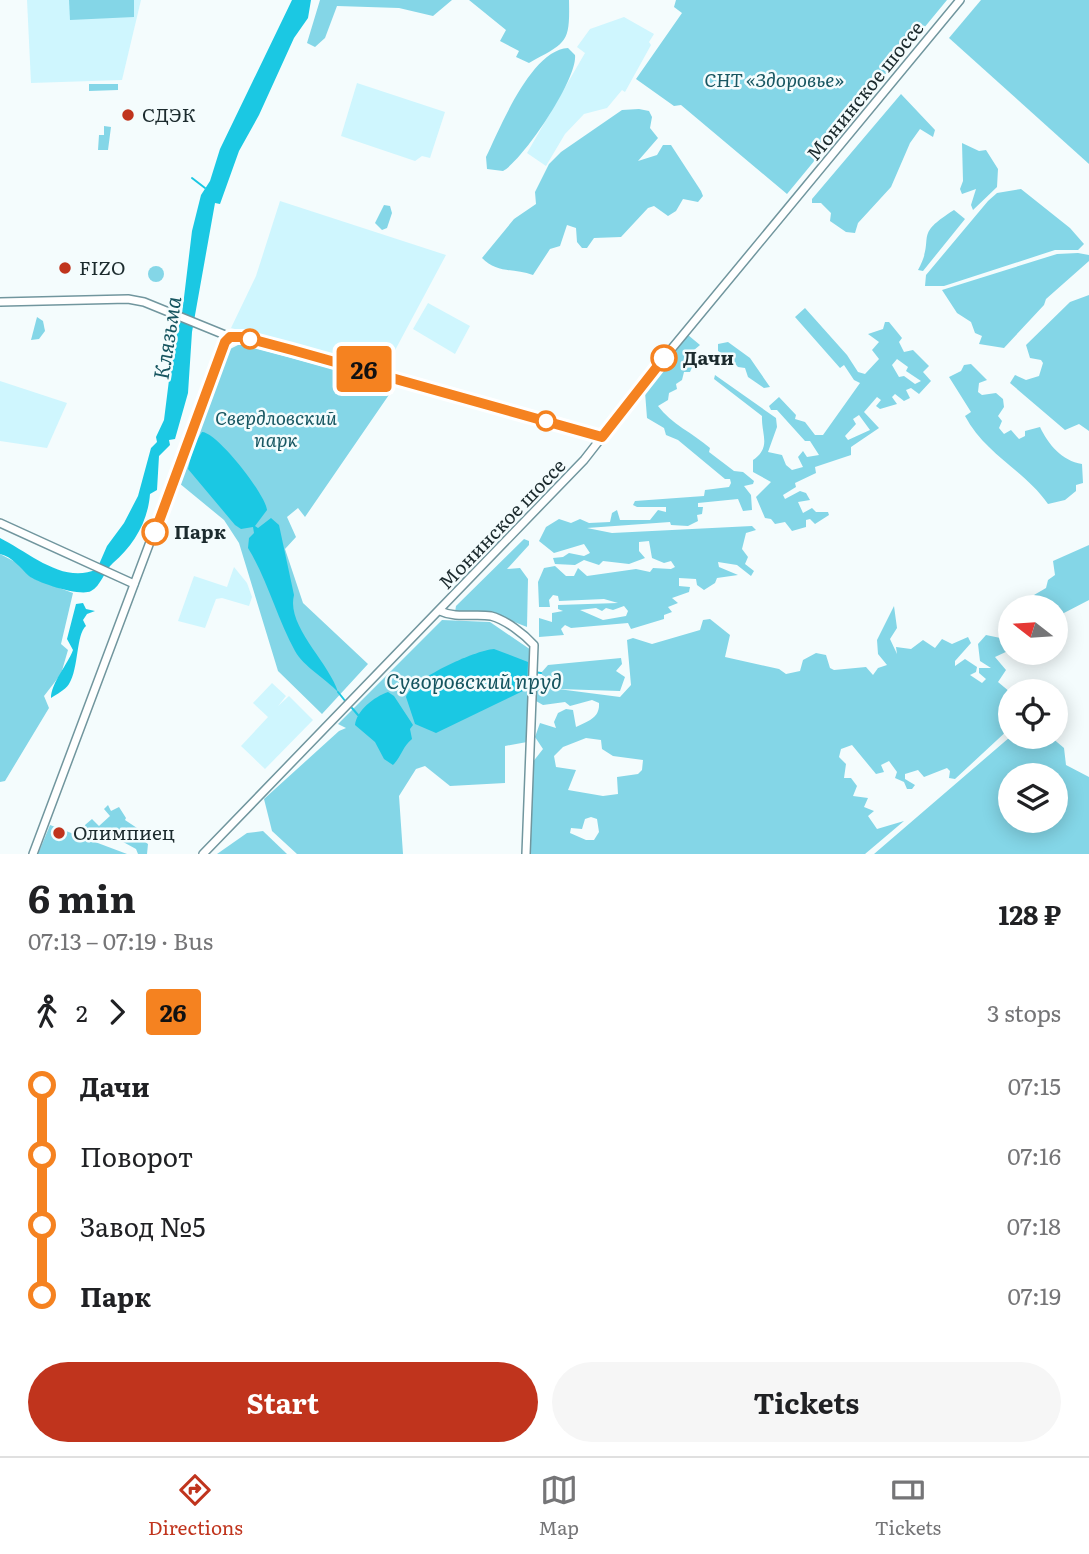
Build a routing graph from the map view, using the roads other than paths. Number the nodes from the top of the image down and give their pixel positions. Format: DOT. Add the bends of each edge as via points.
graph roads {
  1 [pos="960,0"];
  2 [pos="0,302"];
  3 [pos="230,337"];
  4 [pos="602,437"];
  5 [pos="0,523"];
  6 [pos="134,584"];
  7 [pos="440,611"];
  8 [pos="33,854"];
  9 [pos="203,854"];
  10 [pos="526,854"];
  1 -- 4 [label="street, Монинское шоссе"];
  2 -- 3 [label="street" via="117,297 162,309"];
  3 -- 4 [label="street" via="292,350"];
  3 -- 6 [label="street"];
  4 -- 7 [label="street, Монинское шоссе"];
  5 -- 6 [label="street"];
  6 -- 8 [label="street"];
  7 -- 9 [label="street, Монинское шоссе"];
  7 -- 10 [label="street" via="492,617 534,645"];
}
